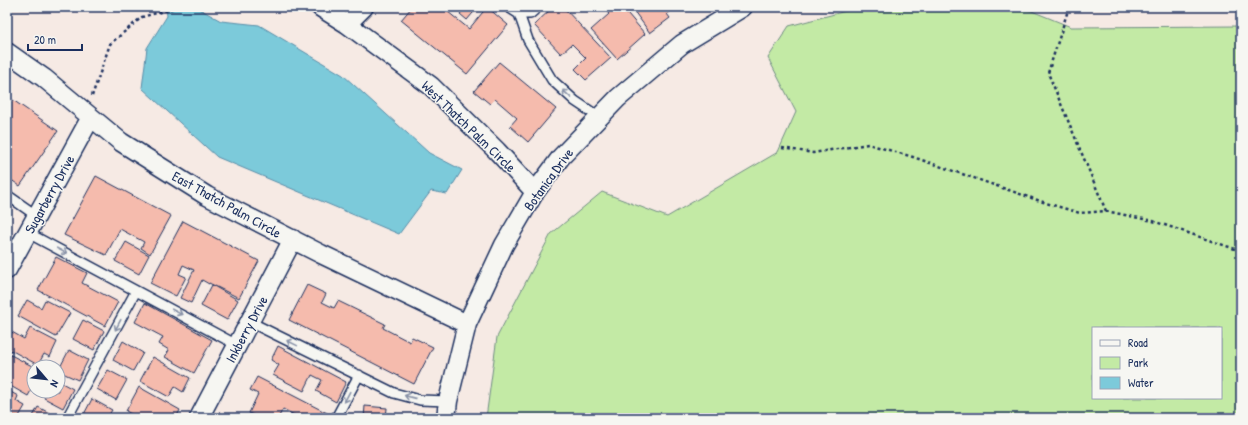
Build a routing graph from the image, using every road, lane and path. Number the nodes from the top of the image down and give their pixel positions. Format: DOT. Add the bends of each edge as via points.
graph roads {
  1 [pos="178,7"];
  2 [pos="320,7"];
  3 [pos="364,7"];
  4 [pos="508,7"];
  5 [pos="538,7"];
  6 [pos="743,7"];
  7 [pos="1069,7"];
  8 [pos="519,14"];
  9 [pos="347,24"];
  10 [pos="7,52"];
  11 [pos="90,109"];
  12 [pos="599,117"];
  13 [pos="782,148"];
  14 [pos="535,192"];
  15 [pos="7,195"];
  16 [pos="1106,211"];
  17 [pos="37,216"];
  18 [pos="28,233"];
  19 [pos="293,239"];
  20 [pos="1241,251"];
  21 [pos="7,270"];
  22 [pos="136,291"];
  23 [pos="250,322"];
  24 [pos="467,324"];
  25 [pos="237,345"];
  26 [pos="359,375"];
  27 [pos="447,410"];
  28 [pos="67,418"];
  29 [pos="199,418"];
  30 [pos="336,418"];
  1 -- 11 [label="path" via="142,17 110,44"];
  2 -- 9 [label="street, West Thatch Palm Circle"];
  3 -- 9 [label="street"];
  4 -- 8 [label="lane"];
  5 -- 8 [label="lane" via="530,14"];
  6 -- 12 [label="street, Botanica Drive" via="682,44"];
  7 -- 16 [label="path" via="1048,73"];
  12 -- 8 [label="lane, one-way" via="575,101 552,80 528,40"];
  9 -- 14 [label="street, West Thatch Palm Circle" via="431,86"];
  10 -- 11 [label="street, East Thatch Palm Circle"];
  11 -- 17 [label="street, Sugarberry Drive"];
  11 -- 19 [label="street, East Thatch Palm Circle" via="121,142 207,196"];
  12 -- 14 [label="street, Botanica Drive" via="561,157"];
  13 -- 16 [label="path" via="813,153 868,144 1046,203 1080,212"];
  14 -- 24 [label="street, Botanica Drive" via="504,245"];
  15 -- 17 [label="lane"];
  16 -- 20 [label="path" via="1153,221"];
  17 -- 18 [label="street, Sugarberry Drive"];
  18 -- 21 [label="street, Sugarberry Drive"];
  18 -- 22 [label="lane, one-way"];
  19 -- 23 [label="street, Inkberry Drive"];
  19 -- 24 [label="street, East Thatch Palm Circle"];
  22 -- 25 [label="lane, one-way"];
  22 -- 28 [label="lane, one-way"];
  23 -- 25 [label="street, Inkberry Drive"];
  26 -- 23 [label="lane, one-way"];
  24 -- 27 [label="street, Botanica Drive"];
  25 -- 29 [label="street, Inkberry Drive"];
  27 -- 26 [label="lane, one-way" via="394,393"];
  26 -- 30 [label="lane, one-way"];
}
